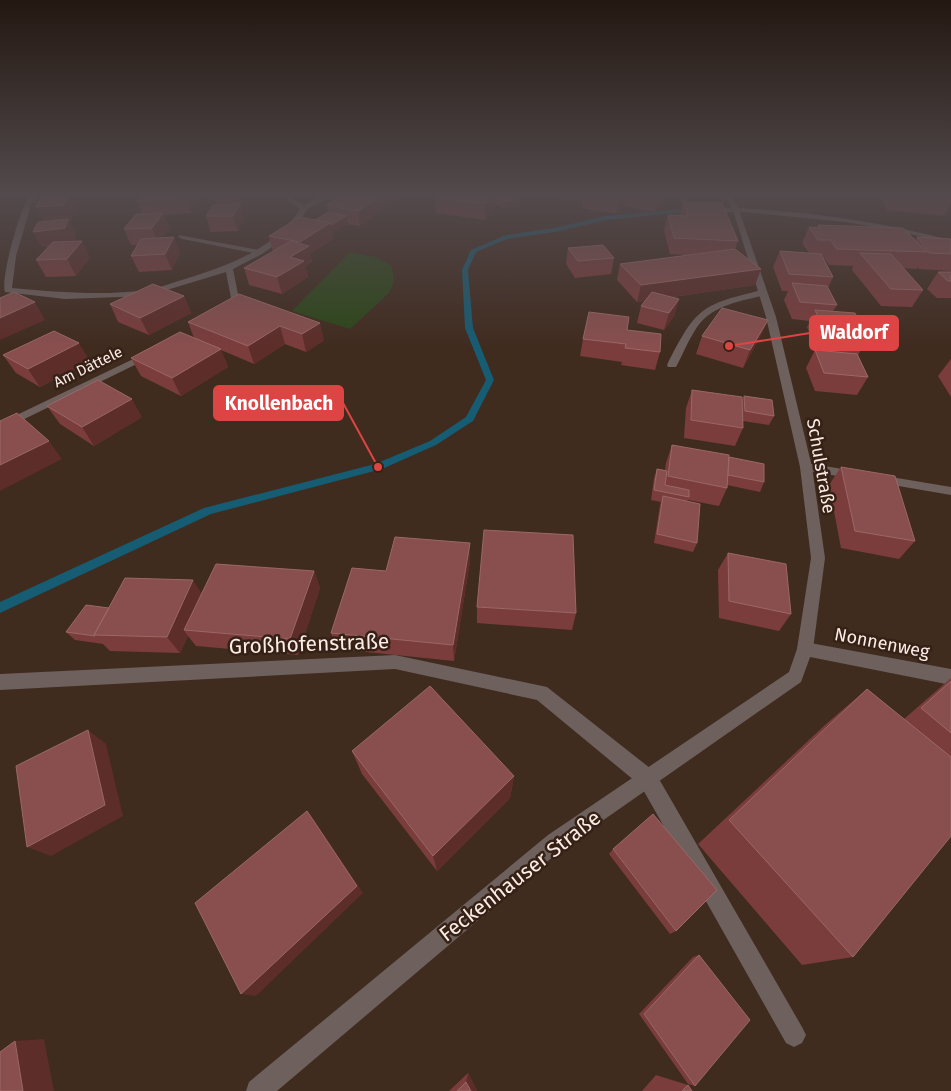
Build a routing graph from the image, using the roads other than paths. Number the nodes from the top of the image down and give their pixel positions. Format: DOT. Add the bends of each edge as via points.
graph roads {
  1 [pos="14,245"];
  2 [pos="223,245"];
  3 [pos="267,245"];
  4 [pos="747,245"];
  5 [pos="259,252"];
  6 [pos="229,268"];
  7 [pos="4,291"];
  8 [pos="762,293"];
  9 [pos="214,316"];
  10 [pos="158,350"];
  11 [pos="672,365"];
  12 [pos="0,427"];
  13 [pos="806,467"];
  14 [pos="951,491"];
  15 [pos="805,649"];
  16 [pos="951,677"];
  17 [pos="0,682"];
  18 [pos="648,779"];
  19 [pos="794,1035"];
  20 [pos="258,1091"];
  1 -- 7 [label="street"];
  2 -- 5 [label="street"];
  3 -- 5 [label="street"];
  4 -- 8 [label="street, Schulstraße"];
  5 -- 6 [label="street"];
  6 -- 7 [label="street" via="147,293 65,296"];
  6 -- 9 [label="street" via="235,299"];
  8 -- 11 [label="street" via="726,301 705,310 692,324"];
  8 -- 13 [label="street, Schulstraße" via="771,317"];
  10 -- 12 [label="street, Am Dättele"];
  13 -- 14 [label="street"];
  13 -- 15 [label="street, Schulstraße" via="818,558"];
  15 -- 16 [label="street, Nonnenweg"];
  15 -- 18 [label="street, Feckenhauser Straße" via="795,677"];
  17 -- 18 [label="street, Großhofenstraße" via="396,662 541,693"];
  18 -- 19 [label="street"];
  18 -- 20 [label="street, Feckenhauser Straße" via="555,842"];
}
